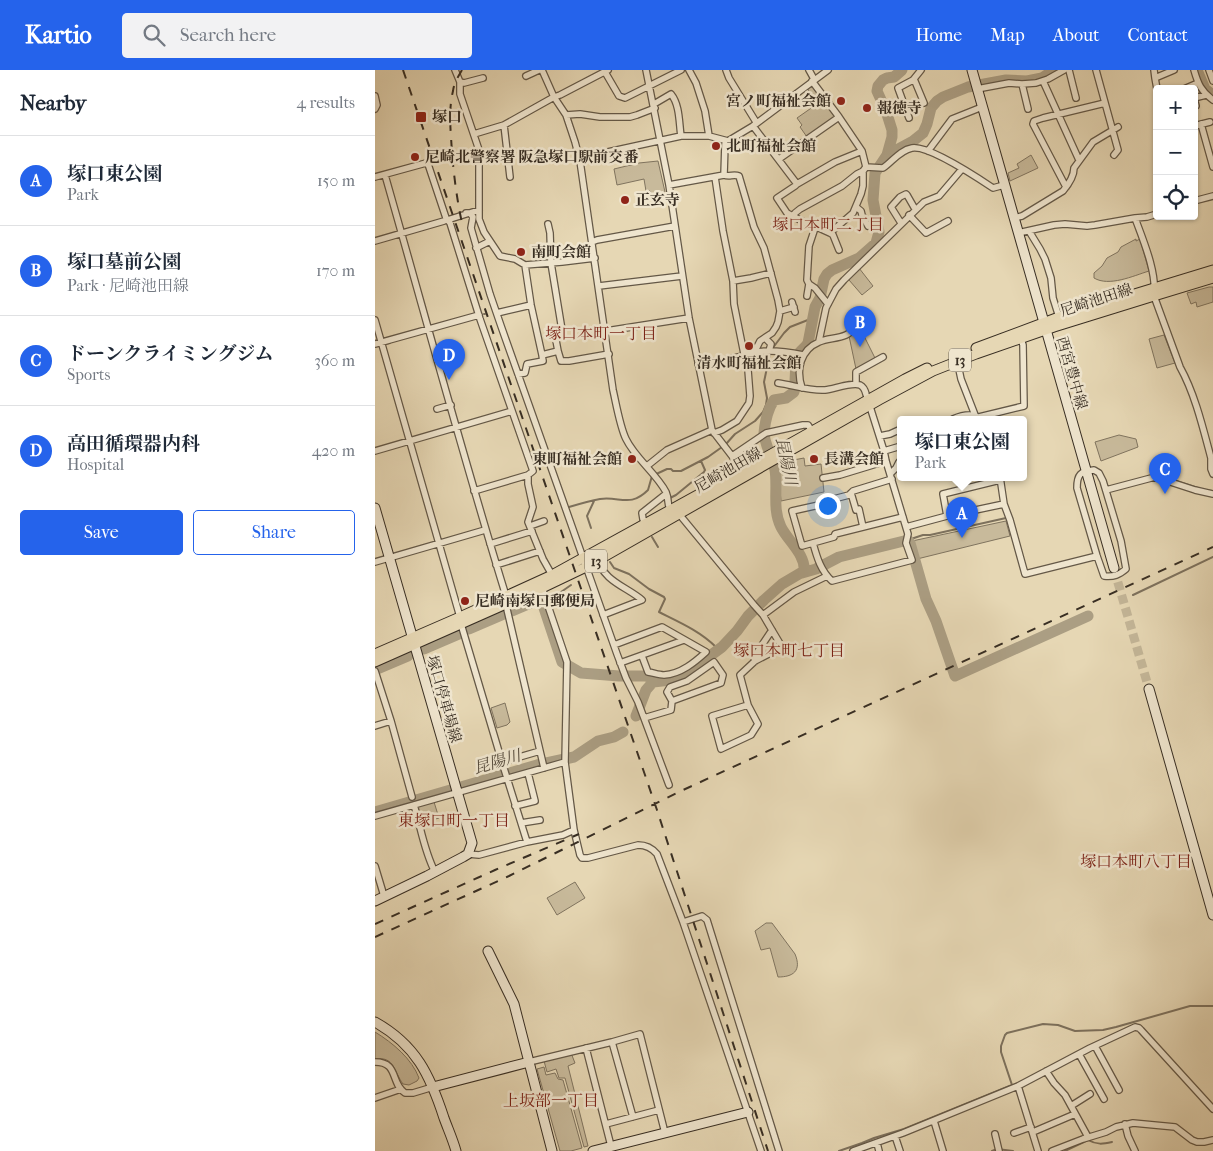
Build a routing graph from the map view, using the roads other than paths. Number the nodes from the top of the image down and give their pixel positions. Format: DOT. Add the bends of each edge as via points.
graph roads {
  1 [pos="455,70"];
  2 [pos="541,70"];
  3 [pos="647,70"];
  4 [pos="681,70"];
  5 [pos="689,70"];
  6 [pos="726,70"];
  7 [pos="809,70"];
  8 [pos="827,70"];
  9 [pos="921,70"];
  10 [pos="971,70"];
  11 [pos="1064,70"];
  12 [pos="1069,70"];
  13 [pos="1096,70"];
  14 [pos="1154,70"];
  15 [pos="1174,70"];
  16 [pos="1193,70"];
  17 [pos="1209,70"];
  18 [pos="607,71"];
  19 [pos="526,76"];
  20 [pos="483,78"];
  21 [pos="1155,78"];
  22 [pos="914,79"];
  23 [pos="813,80"];
  24 [pos="1213,80"];
  25 [pos="1043,81"];
  26 [pos="460,82"];
  27 [pos="1198,83"];
  28 [pos="1021,84"];
  29 [pos="1156,85"];
  30 [pos="1193,85"];
  31 [pos="650,86"];
  32 [pos="976,86"];
  33 [pos="1206,95"];
  34 [pos="375,96"];
  35 [pos="555,97"];
  36 [pos="1198,97"];
  37 [pos="1076,98"];
  38 [pos="1213,100"];
  39 [pos="923,103"];
  40 [pos="1105,103"];
  41 [pos="654,106"];
  42 [pos="982,107"];
  43 [pos="375,109"];
  44 [pos="1028,109"];
  45 [pos="1057,114"];
  46 [pos="566,115"];
  47 [pos="839,116"];
  48 [pos="909,118"];
  49 [pos="1210,122"];
  50 [pos="755,124"];
  51 [pos="1201,124"];
  52 [pos="1198,125"];
  53 [pos="504,126"];
  54 [pos="1115,128"];
  55 [pos="474,134"];
  56 [pos="681,136"];
  57 [pos="709,136"];
  58 [pos="661,141"];
  59 [pos="728,141"];
  60 [pos="862,151"];
  61 [pos="928,151"];
  62 [pos="1114,155"];
  63 [pos="779,160"];
  64 [pos="1079,160"];
  65 [pos="580,161"];
  66 [pos="1213,167"];
  67 [pos="867,168"];
  68 [pos="962,169"];
  69 [pos="385,174"];
  70 [pos="724,175"];
  71 [pos="375,177"];
  72 [pos="509,177"];
  73 [pos="715,177"];
  74 [pos="797,184"];
  75 [pos="669,185"];
  76 [pos="1004,185"];
  77 [pos="1066,187"];
  78 [pos="1213,196"];
  79 [pos="1198,199"];
  80 [pos="856,207"];
  81 [pos="915,209"];
  82 [pos="479,210"];
  83 [pos="466,214"];
  84 [pos="909,215"];
  85 [pos="1153,215"];
  86 [pos="793,216"];
  87 [pos="1013,218"];
  88 [pos="1135,218"];
  89 [pos="447,220"];
  90 [pos="948,221"];
  91 [pos="901,223"];
  92 [pos="548,224"];
  93 [pos="481,225"];
  94 [pos="675,226"];
  95 [pos="868,226"];
  96 [pos="471,228"];
  97 [pos="815,228"];
  98 [pos="1029,231"];
  99 [pos="830,233"];
  100 [pos="1018,233"];
  101 [pos="401,234"];
  102 [pos="375,241"];
  103 [pos="490,241"];
  104 [pos="592,242"];
  105 [pos="477,248"];
  106 [pos="839,250"];
  107 [pos="595,258"];
  108 [pos="551,264"];
  109 [pos="525,265"];
  110 [pos="1213,270"];
  111 [pos="771,273"];
  112 [pos="682,276"];
  113 [pos="1213,278"];
  114 [pos="733,281"];
  115 [pos="809,284"];
  116 [pos="599,286"];
  117 [pos="1154,292"];
  118 [pos="807,296"];
  119 [pos="829,304"];
  120 [pos="531,305"];
  121 [pos="794,307"];
  122 [pos="780,311"];
  123 [pos="497,313"];
  124 [pos="868,314"];
  125 [pos="480,317"];
  126 [pos="1059,317"];
  127 [pos="689,318"];
  128 [pos="375,320"];
  129 [pos="1044,327"];
  130 [pos="430,331"];
  131 [pos="606,331"];
  132 [pos="765,338"];
  133 [pos="1021,339"];
  134 [pos="819,341"];
  135 [pos="380,344"];
  136 [pos="755,351"];
  137 [pos="770,351"];
  138 [pos="558,352"];
  139 [pos="609,354"];
  140 [pos="745,354"];
  141 [pos="800,355"];
  142 [pos="542,356"];
  143 [pos="883,357"];
  144 [pos="957,360"];
  145 [pos="698,364"];
  146 [pos="518,374"];
  147 [pos="778,383"];
  148 [pos="856,384"];
  149 [pos="797,387"];
  150 [pos="869,403"];
  151 [pos="451,405"];
  152 [pos="437,409"];
  153 [pos="512,411"];
  154 [pos="978,416"];
  155 [pos="982,416"];
  156 [pos="457,428"];
  157 [pos="713,431"];
  158 [pos="812,431"];
  159 [pos="897,431"];
  160 [pos="880,436"];
  161 [pos="410,441"];
  162 [pos="897,447"];
  163 [pos="375,451"];
  164 [pos="884,451"];
  165 [pos="732,456"];
  166 [pos="772,457"];
  167 [pos="1212,457"];
  168 [pos="885,461"];
  169 [pos="647,466"];
  170 [pos="897,466"];
  171 [pos="1085,471"];
  172 [pos="743,474"];
  173 [pos="1213,474"];
  174 [pos="528,475"];
  175 [pos="891,476"];
  176 [pos="823,478"];
  177 [pos="989,481"];
  178 [pos="1000,481"];
  179 [pos="1106,490"];
  180 [pos="474,491"];
  181 [pos="851,493"];
  182 [pos="1213,494"];
  183 [pos="670,503"];
  184 [pos="1004,504"];
  185 [pos="375,508"];
  186 [pos="947,516"];
  187 [pos="903,517"];
  188 [pos="544,521"];
  189 [pos="646,523"];
  190 [pos="863,527"];
  191 [pos="906,527"];
  192 [pos="531,529"];
  193 [pos="485,530"];
  194 [pos="439,543"];
  195 [pos="490,544"];
  196 [pos="813,544"];
  197 [pos="539,551"];
  198 [pos="1097,556"];
  199 [pos="389,558"];
  200 [pos="598,559"];
  201 [pos="375,562"];
  202 [pos="585,562"];
  203 [pos="496,565"];
  204 [pos="1114,568"];
  205 [pos="552,575"];
  206 [pos="827,576"];
  207 [pos="544,591"];
  208 [pos="506,600"];
  209 [pos="603,615"];
  210 [pos="763,615"];
  211 [pos="461,620"];
  212 [pos="772,630"];
  213 [pos="685,640"];
  214 [pos="413,642"];
  215 [pos="614,645"];
  216 [pos="375,654"];
  217 [pos="642,656"];
  218 [pos="755,661"];
  219 [pos="375,662"];
  220 [pos="620,664"];
  221 [pos="375,672"];
  222 [pos="1149,689"];
  223 [pos="672,701"];
  224 [pos="748,705"];
  225 [pos="645,718"];
  226 [pos="391,721"];
  227 [pos="375,726"];
  228 [pos="540,751"];
  229 [pos="565,760"];
  230 [pos="502,762"];
  231 [pos="543,765"];
  232 [pos="527,773"];
  233 [pos="506,776"];
  234 [pos="669,786"];
  235 [pos="456,790"];
  236 [pos="412,796"];
  237 [pos="414,805"];
  238 [pos="515,806"];
  239 [pos="375,816"];
  240 [pos="540,820"];
  241 [pos="521,823"];
  242 [pos="574,830"];
  243 [pos="527,842"];
  244 [pos="468,854"];
  245 [pos="375,866"];
  246 [pos="435,872"];
  247 [pos="384,896"];
  248 [pos="375,901"];
  249 [pos="1213,914"];
  250 [pos="683,922"];
  251 [pos="488,951"];
  252 [pos="375,1022"];
  253 [pos="612,1042"];
  254 [pos="1095,1046"];
  255 [pos="585,1048"];
  256 [pos="1079,1054"];
  257 [pos="375,1062"];
  258 [pos="529,1062"];
  259 [pos="1046,1071"];
  260 [pos="1018,1086"];
  261 [pos="433,1087"];
  262 [pos="401,1090"];
  263 [pos="1119,1090"];
  264 [pos="1090,1094"];
  265 [pos="375,1098"];
  266 [pos="1104,1100"];
  267 [pos="1071,1106"];
  268 [pos="1213,1109"];
  269 [pos="659,1110"];
  270 [pos="748,1112"];
  271 [pos="1075,1114"];
  272 [pos="633,1117"];
  273 [pos="934,1121"];
  274 [pos="606,1124"];
  275 [pos="1125,1124"];
  276 [pos="1032,1129"];
  277 [pos="665,1133"];
  278 [pos="1014,1133"];
  279 [pos="995,1134"];
  280 [pos="895,1136"];
  281 [pos="1088,1137"];
  282 [pos="1213,1140"];
  283 [pos="877,1143"];
  284 [pos="611,1146"];
  285 [pos="999,1150"];
  286 [pos="456,1151"];
  287 [pos="552,1151"];
  288 [pos="593,1151"];
  289 [pos="761,1151"];
  290 [pos="779,1151"];
  291 [pos="853,1151"];
  292 [pos="879,1151"];
  293 [pos="900,1151"];
  294 [pos="943,1151"];
  295 [pos="1038,1151"];
  296 [pos="1052,1151"];
  297 [pos="1135,1151"];
  1 -- 26 [label="street"];
  2 -- 19 [label="street"];
  2 -- 35 [label="street"];
  3 -- 31 [label="street"];
  4 -- 31 [label="street"];
  5 -- 57 [label="street" via="699,90"];
  6 -- 50 [label="street"];
  7 -- 23 [label="street"];
  8 -- 23 [label="street"];
  9 -- 22 [label="street"];
  10 -- 32 [label="main road, 西宮豊中線"];
  11 -- 25 [label="street"];
  12 -- 37 [label="street"];
  13 -- 40 [label="street"];
  14 -- 21 [label="street"];
  15 -- 21 [label="street"];
  16 -- 27 [label="street"];
  17 -- 24 [label="street"];
  18 -- 31 [label="street" via="619,96 629,97"];
  18 -- 35 [label="street"];
  20 -- 26 [label="street"];
  21 -- 29 [label="street"];
  22 -- 39 [label="street"];
  22 -- 48 [label="street" via="898,88"];
  23 -- 47 [label="street"];
  23 -- 50 [label="street"];
  25 -- 28 [label="street"];
  25 -- 45 [label="street"];
  26 -- 55 [label="street" via="460,94"];
  27 -- 30 [label="street"];
  27 -- 33 [label="street"];
  28 -- 32 [label="street"];
  28 -- 44 [label="street"];
  31 -- 41 [label="street"];
  32 -- 42 [label="main road, 西宮豊中線"];
  33 -- 36 [label="street"];
  33 -- 38 [label="street"];
  34 -- 43 [label="street"];
  35 -- 46 [label="street"];
  35 -- 53 [label="street"];
  40 -- 45 [label="street"];
  40 -- 54 [label="street"];
  41 -- 46 [label="street" via="630,117"];
  41 -- 56 [label="street" via="671,94 675,99"];
  41 -- 58 [label="street"];
  42 -- 61 [label="street" via="952,119"];
  42 -- 76 [label="main road, 西宮豊中線"];
  45 -- 64 [label="street"];
  45 -- 77 [label="street" via="1033,124"];
  46 -- 65 [label="street"];
  47 -- 60 [label="street"];
  47 -- 63 [label="street"];
  49 -- 51 [label="street"];
  50 -- 59 [label="street"];
  50 -- 63 [label="street"];
  51 -- 52 [label="street"];
  51 -- 66 [label="street"];
  53 -- 55 [label="street"];
  53 -- 72 [label="street"];
  54 -- 62 [label="street" via="1118,150"];
  54 -- 64 [label="street" via="1093,142"];
  55 -- 82 [label="street" via="479,150"];
  56 -- 57 [label="street"];
  56 -- 58 [label="street"];
  57 -- 59 [label="street"];
  58 -- 65 [label="street"];
  58 -- 75 [label="street"];
  59 -- 70 [label="street" via="725,144"];
  60 -- 67 [label="street"];
  60 -- 74 [label="street"];
  61 -- 67 [label="street" via="914,147 886,166"];
  61 -- 68 [label="street"];
  63 -- 74 [label="street"];
  64 -- 77 [label="street"];
  65 -- 104 [label="street"];
  67 -- 80 [label="street"];
  67 -- 86 [label="street"];
  68 -- 76 [label="street" via="993,188"];
  68 -- 81 [label="street" via="939,196"];
  69 -- 71 [label="street"];
  69 -- 89 [label="street" via="428,164"];
  69 -- 101 [label="street"];
  70 -- 73 [label="street"];
  70 -- 111 [label="street" via="739,176"];
  73 -- 75 [label="street"];
  73 -- 114 [label="street"];
  74 -- 86 [label="street" via="777,198"];
  75 -- 94 [label="street"];
  76 -- 87 [label="main road, 西宮豊中線"];
  77 -- 87 [label="street"];
  78 -- 79 [label="street"];
  80 -- 95 [label="street"];
  80 -- 99 [label="street"];
  81 -- 84 [label="street"];
  81 -- 91 [label="street" via="906,194 900,197 891,207"];
  82 -- 83 [label="street"];
  82 -- 93 [label="street"];
  83 -- 89 [label="street"];
  83 -- 96 [label="street" via="472,216"];
  84 -- 90 [label="street" via="926,233"];
  84 -- 91 [label="street"];
  85 -- 88 [label="street"];
  86 -- 97 [label="street"];
  87 -- 100 [label="main road, 西宮豊中線"];
  88 -- 98 [label="street" via="1087,226 1055,225"];
  88 -- 117 [label="street"];
  89 -- 101 [label="street"];
  89 -- 125 [label="street"];
  91 -- 119 [label="street" via="844,280"];
  92 -- 108 [label="street"];
  93 -- 96 [label="street"];
  93 -- 103 [label="street"];
  94 -- 104 [label="street"];
  94 -- 112 [label="street"];
  96 -- 105 [label="street"];
  97 -- 99 [label="street"];
  97 -- 115 [label="street" via="808,253"];
  98 -- 100 [label="street"];
  98 -- 126 [label="street" via="1045,259"];
  99 -- 106 [label="street"];
  100 -- 129 [label="main road, 西宮豊中線"];
  101 -- 102 [label="street"];
  101 -- 130 [label="street"];
  103 -- 105 [label="street"];
  103 -- 109 [label="street" via="500,256"];
  104 -- 107 [label="street"];
  105 -- 123 [label="street"];
  107 -- 108 [label="street"];
  107 -- 116 [label="street"];
  108 -- 109 [label="street"];
  108 -- 138 [label="street" via="561,330 555,335"];
  109 -- 120 [label="street"];
  110 -- 117 [label="main road, 尼崎池田線 / 13"];
  111 -- 114 [label="street"];
  111 -- 122 [label="street"];
  112 -- 116 [label="street"];
  112 -- 127 [label="street"];
  113 -- 117 [label="main road, 尼崎池田線 / 13"];
  114 -- 140 [label="street"];
  115 -- 118 [label="street"];
  115 -- 119 [label="street"];
  116 -- 131 [label="street"];
  117 -- 126 [label="main road, 尼崎池田線 / 13"];
  117 -- 129 [label="main road, 尼崎池田線 / 13"];
  117 -- 167 [label="street"];
  119 -- 134 [label="street"];
  120 -- 123 [label="street"];
  120 -- 142 [label="street"];
  121 -- 122 [label="street"];
  122 -- 132 [label="street" via="777,325"];
  123 -- 146 [label="street"];
  124 -- 134 [label="street" via="847,335"];
  125 -- 130 [label="street"];
  125 -- 153 [label="street"];
  126 -- 129 [label="main road, 尼崎池田線 / 13"];
  127 -- 131 [label="street"];
  127 -- 145 [label="street"];
  128 -- 135 [label="street"];
  129 -- 133 [label="main road, 尼崎池田線 / 13"];
  129 -- 150 [label="main road, 尼崎池田線 / 13" via="947,359 905,379"];
  129 -- 171 [label="main road, 西宮豊中線"];
  130 -- 135 [label="street"];
  130 -- 151 [label="street"];
  131 -- 139 [label="street"];
  132 -- 136 [label="street"];
  132 -- 137 [label="street" via="771,344"];
  133 -- 144 [label="main road, 尼崎池田線 / 13"];
  133 -- 155 [label="street" via="1024,406"];
  134 -- 141 [label="street"];
  135 -- 161 [label="street"];
  136 -- 137 [label="street"];
  136 -- 140 [label="street"];
  137 -- 141 [label="street"];
  138 -- 139 [label="street" via="561,361"];
  138 -- 142 [label="street"];
  139 -- 169 [label="street" via="615,400 626,439"];
  140 -- 145 [label="street"];
  140 -- 157 [label="street" via="749,403 738,420 722,430"];
  141 -- 149 [label="street"];
  142 -- 146 [label="street" via="543,361 527,364 525,373"];
  143 -- 148 [label="street" via="856,372"];
  144 -- 150 [label="main road, 尼崎池田線 / 13"];
  144 -- 154 [label="street" via="961,379"];
  145 -- 157 [label="street"];
  146 -- 202 [label="street"];
  147 -- 149 [label="street"];
  148 -- 149 [label="street" via="821,390"];
  148 -- 150 [label="street" via="863,387"];
  150 -- 158 [label="main road, 尼崎池田線 / 13"];
  150 -- 160 [label="street"];
  150 -- 166 [label="main road, 尼崎池田線 / 13"];
  151 -- 152 [label="street"];
  151 -- 156 [label="street"];
  153 -- 156 [label="street"];
  153 -- 174 [label="street" via="533,471"];
  156 -- 161 [label="street"];
  156 -- 180 [label="street"];
  157 -- 165 [label="street"];
  157 -- 169 [label="street" via="667,450"];
  158 -- 165 [label="street" via="808,425 803,425 764,435"];
  158 -- 166 [label="main road, 尼崎池田線 / 13"];
  159 -- 160 [label="street"];
  160 -- 164 [label="street"];
  161 -- 163 [label="street"];
  161 -- 194 [label="street"];
  162 -- 164 [label="street"];
  164 -- 168 [label="street"];
  165 -- 172 [label="street"];
  166 -- 172 [label="main road, 尼崎池田線 / 13"];
  167 -- 173 [label="street"];
  168 -- 175 [label="street"];
  168 -- 176 [label="street"];
  169 -- 183 [label="street"];
  170 -- 175 [label="street"];
  171 -- 179 [label="street" via="1099,473"];
  171 -- 198 [label="street" via="1077,479 1077,488"];
  171 -- 204 [label="main road, 西宮豊中線"];
  172 -- 183 [label="main road, 尼崎池田線 / 13"];
  174 -- 180 [label="street"];
  174 -- 192 [label="street" via="533,507 528,522"];
  175 -- 181 [label="street"];
  175 -- 187 [label="street"];
  177 -- 186 [label="street" via="943,494"];
  178 -- 184 [label="street"];
  179 -- 182 [label="street" via="1155,477"];
  179 -- 198 [label="street" via="1126,569 1112,577 1104,576"];
  180 -- 193 [label="street"];
  181 -- 190 [label="street"];
  181 -- 196 [label="street" via="793,511 802,546"];
  183 -- 189 [label="main road, 尼崎池田線 / 13"];
  183 -- 189 [label="street" via="642,513"];
  183 -- 200 [label="main road, 尼崎池田線 / 13"];
  183 -- 210 [label="street"];
  184 -- 186 [label="street"];
  184 -- 198 [label="street" via="1025,574"];
  185 -- 199 [label="main road, 塚口停車場線"];
  186 -- 191 [label="street"];
  187 -- 190 [label="street"];
  187 -- 191 [label="street"];
  188 -- 192 [label="street"];
  189 -- 202 [label="main road, 尼崎池田線 / 13"];
  190 -- 196 [label="street"];
  191 -- 206 [label="street" via="912,560 832,581"];
  192 -- 195 [label="street"];
  192 -- 197 [label="street"];
  193 -- 194 [label="street"];
  193 -- 195 [label="street"];
  194 -- 199 [label="street"];
  194 -- 211 [label="street"];
  195 -- 203 [label="street"];
  196 -- 206 [label="street"];
  197 -- 203 [label="street"];
  197 -- 205 [label="street"];
  199 -- 201 [label="street"];
  199 -- 214 [label="main road, 塚口停車場線"];
  200 -- 202 [label="main road, 尼崎池田線 / 13"];
  200 -- 209 [label="street" via="612,580 642,600"];
  202 -- 205 [label="main road, 尼崎池田線 / 13"];
  202 -- 207 [label="main road, 尼崎池田線 / 13"];
  202 -- 209 [label="street"];
  203 -- 208 [label="street"];
  205 -- 208 [label="main road, 尼崎池田線 / 13"];
  206 -- 210 [label="street" via="794,592"];
  207 -- 208 [label="main road, 尼崎池田線 / 13"];
  207 -- 229 [label="street" via="567,665"];
  208 -- 211 [label="main road, 尼崎池田線 / 13"];
  208 -- 228 [label="street"];
  209 -- 215 [label="street"];
  210 -- 212 [label="street"];
  211 -- 214 [label="main road, 尼崎池田線 / 13"];
  211 -- 230 [label="street"];
  212 -- 218 [label="street" via="754,656"];
  212 -- 218 [label="street" via="783,647"];
  213 -- 215 [label="street" via="662,627"];
  213 -- 217 [label="street"];
  213 -- 217 [label="street" via="706,652 676,673 649,672"];
  214 -- 216 [label="main road, 尼崎池田線 / 13"];
  214 -- 219 [label="main road, 尼崎池田線 / 13"];
  214 -- 235 [label="main road, 塚口停車場線"];
  215 -- 220 [label="street"];
  217 -- 220 [label="street"];
  218 -- 224 [label="street" via="740,675"];
  220 -- 225 [label="street"];
  221 -- 226 [label="street"];
  222 -- 249 [label="main road"];
  223 -- 223 [label="street" via="721,683 723,675 713,662 687,681 670,687 667,692"];
  223 -- 225 [label="street" via="671,710"];
  224 -- 224 [label="street" via="758,724 751,735 721,749 712,716"];
  225 -- 234 [label="street"];
  226 -- 227 [label="street"];
  226 -- 236 [label="street"];
  228 -- 230 [label="street"];
  228 -- 231 [label="street"];
  229 -- 231 [label="street"];
  229 -- 242 [label="street"];
  230 -- 233 [label="street"];
  231 -- 232 [label="street"];
  232 -- 233 [label="street"];
  232 -- 238 [label="street" via="535,800"];
  233 -- 235 [label="street"];
  233 -- 238 [label="street"];
  235 -- 237 [label="street"];
  235 -- 244 [label="main road, 塚口停車場線" via="471,838"];
  237 -- 239 [label="street"];
  237 -- 246 [label="street" via="428,859"];
  238 -- 241 [label="street"];
  240 -- 241 [label="street"];
  241 -- 243 [label="street"];
  242 -- 243 [label="street"];
  242 -- 250 [label="street" via="583,858 638,845 652,849 658,856"];
  243 -- 244 [label="street"];
  244 -- 246 [label="main road"];
  245 -- 247 [label="street"];
  246 -- 247 [label="main road"];
  247 -- 248 [label="main road"];
  250 -- 270 [label="street"];
  250 -- 290 [label="street" via="701,916 707,920"];
  251 -- 258 [label="main road" via="514,1004"];
  252 -- 261 [label="main road" via="414,1054"];
  253 -- 255 [label="street"];
  253 -- 269 [label="street" via="640,1034"];
  253 -- 272 [label="street"];
  254 -- 256 [label="street"];
  254 -- 263 [label="street"];
  254 -- 268 [label="street" via="1139,1028"];
  255 -- 258 [label="street"];
  255 -- 274 [label="street"];
  256 -- 259 [label="street"];
  256 -- 266 [label="street" via="1092,1085"];
  257 -- 262 [label="street" via="391,1068"];
  258 -- 261 [label="main road"];
  258 -- 287 [label="main road"];
  259 -- 260 [label="street"];
  259 -- 267 [label="street"];
  260 -- 273 [label="street"];
  260 -- 276 [label="street"];
  261 -- 262 [label="street" via="408,1093"];
  261 -- 286 [label="main road"];
  262 -- 265 [label="street"];
  264 -- 267 [label="street"];
  267 -- 271 [label="street"];
  269 -- 272 [label="street"];
  269 -- 277 [label="street"];
  270 -- 277 [label="main road"];
  270 -- 289 [label="street"];
  271 -- 276 [label="street"];
  271 -- 281 [label="street"];
  272 -- 274 [label="street"];
  273 -- 280 [label="street"];
  273 -- 294 [label="street"];
  274 -- 284 [label="street"];
  275 -- 281 [label="street"];
  275 -- 282 [label="street" via="1175,1127 1192,1140"];
  275 -- 297 [label="street"];
  276 -- 278 [label="street"];
  276 -- 295 [label="street"];
  277 -- 284 [label="main road"];
  279 -- 285 [label="street"];
  280 -- 283 [label="street"];
  280 -- 293 [label="street"];
  281 -- 296 [label="street"];
  283 -- 291 [label="street"];
  283 -- 292 [label="street"];
  284 -- 288 [label="main road"];
}
